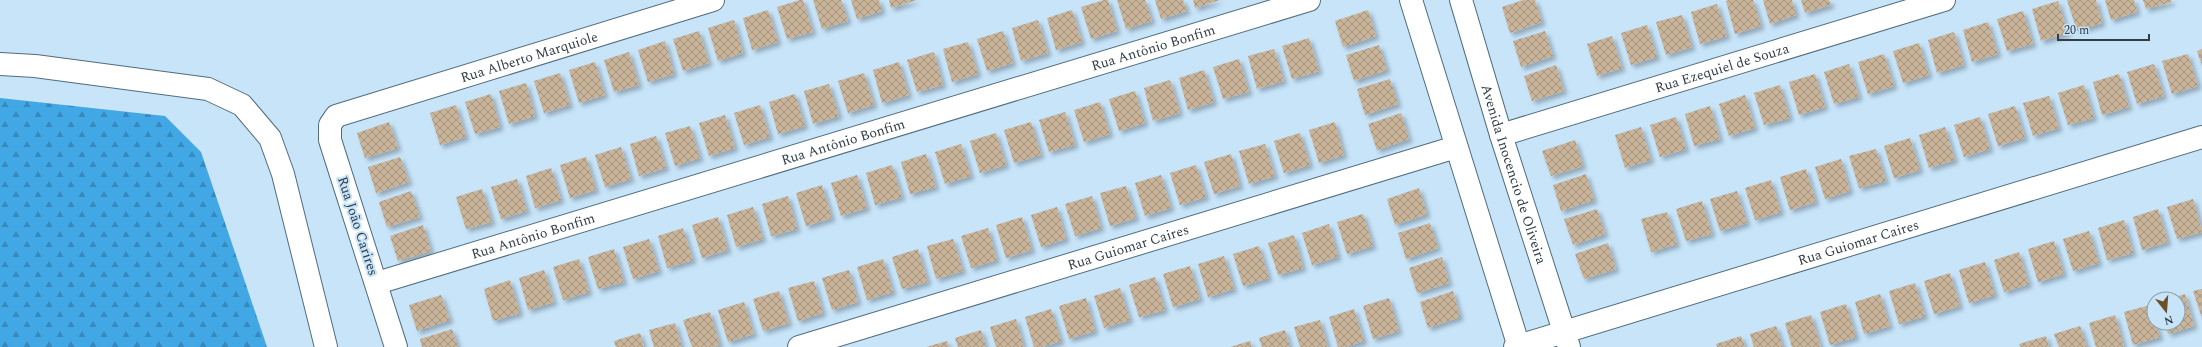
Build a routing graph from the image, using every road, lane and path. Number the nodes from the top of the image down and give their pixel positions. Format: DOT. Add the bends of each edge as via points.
graph roads {
  1 [pos="713,0"];
  2 [pos="1309,0"];
  3 [pos="1411,0"];
  4 [pos="1461,0"];
  5 [pos="1944,0"];
  6 [pos="0,64"];
  7 [pos="345,112"];
  8 [pos="1500,136"];
  9 [pos="2202,137"];
  10 [pos="1456,147"];
  11 [pos="377,283"];
  12 [pos="1567,340"];
  13 [pos="326,347"];
  14 [pos="396,347"];
  15 [pos="799,347"];
  16 [pos="1518,347"];
  1 -- 7 [label="street, Rua Alberto Marquiole"];
  2 -- 11 [label="street, Rua Antônio Bonfim"];
  3 -- 10 [label="street"];
  4 -- 8 [label="street, Avenida Inocencio de Oliveira"];
  5 -- 8 [label="street, Rua Ezequiel de Souza"];
  6 -- 13 [label="street" via="35,66 208,89 242,105 270,138 283,174"];
  7 -- 11 [label="street, Rua João Carires" via="336,116 330,125 330,140"];
  8 -- 12 [label="street, Avenida Inocencio de Oliveira"];
  9 -- 12 [label="street, Rua Guiomar Caires"];
  10 -- 15 [label="street, Rua Guiomar Caires"];
  10 -- 16 [label="street"];
  11 -- 14 [label="street, Rua João Carires"];
  12 -- 16 [label="street, Rua Guiomar Caires"];
}
